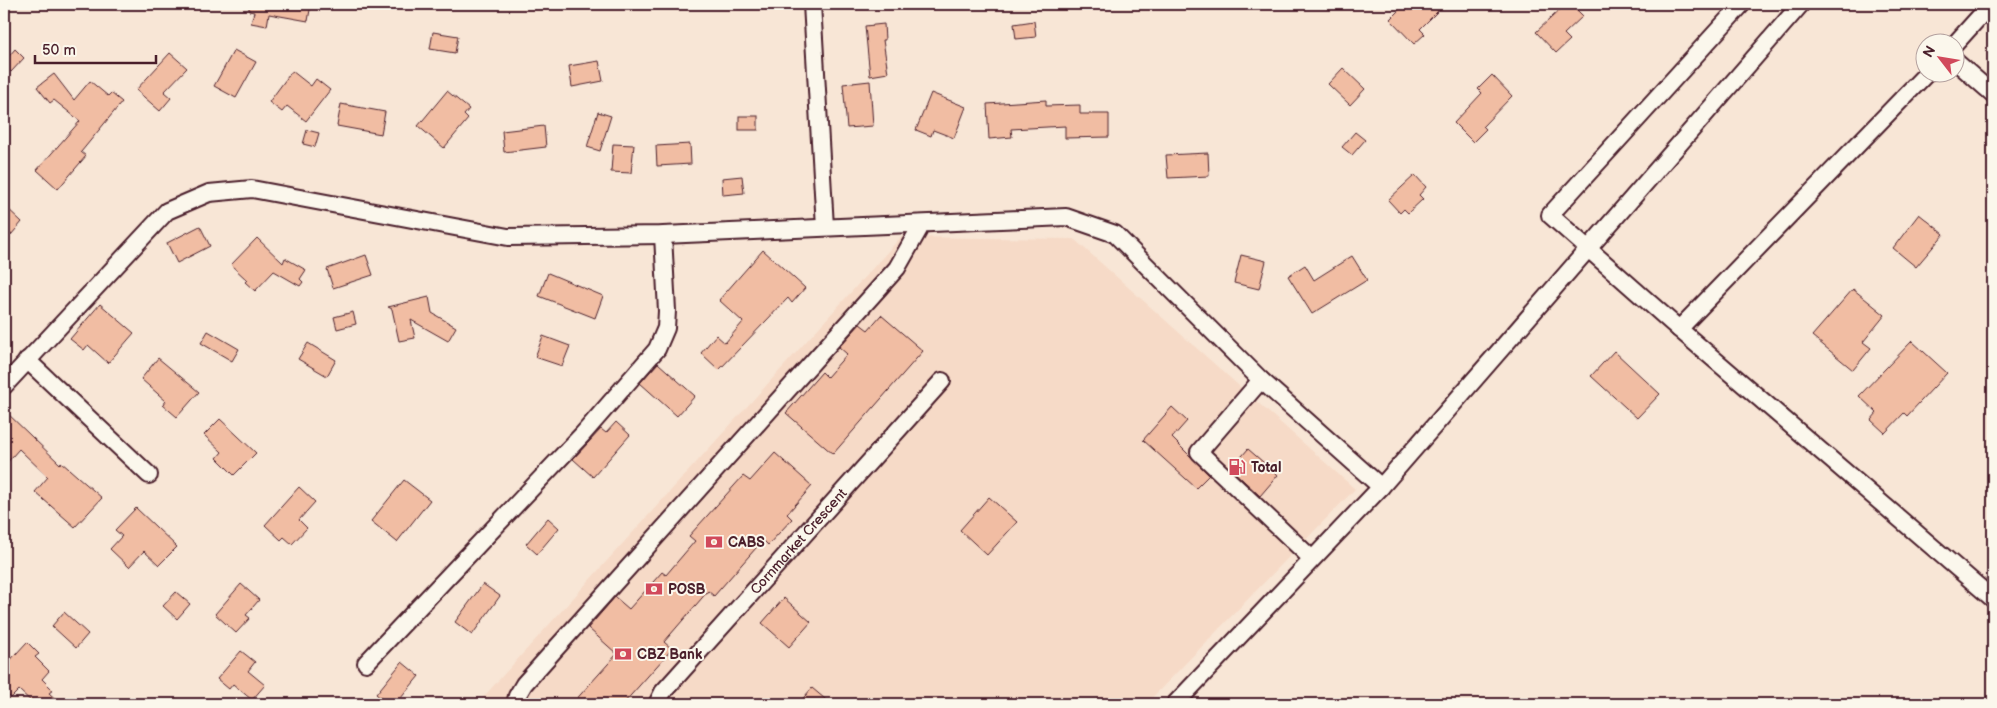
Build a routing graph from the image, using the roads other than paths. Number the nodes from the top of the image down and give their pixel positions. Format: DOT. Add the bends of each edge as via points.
graph roads {
  1 [pos="812,4"];
  2 [pos="1742,4"];
  3 [pos="1801,4"];
  4 [pos="1991,4"];
  5 [pos="1964,34"];
  6 [pos="1964,69"];
  7 [pos="1918,82"];
  8 [pos="1993,94"];
  9 [pos="922,224"];
  10 [pos="825,227"];
  11 [pos="663,235"];
  12 [pos="1589,248"];
  13 [pos="1679,329"];
  14 [pos="27,360"];
  15 [pos="1261,380"];
  16 [pos="942,381"];
  17 [pos="4,386"];
  18 [pos="149,475"];
  19 [pos="1381,486"];
  20 [pos="1311,558"];
  21 [pos="1993,599"];
  22 [pos="366,664"];
  23 [pos="515,704"];
  24 [pos="657,704"];
  25 [pos="1175,704"];
  1 -- 10 [label="street"];
  2 -- 12 [label="street" via="1550,215"];
  3 -- 12 [label="street"];
  4 -- 5 [label="street"];
  6 -- 8 [label="street"];
  7 -- 13 [label="street"];
  9 -- 10 [label="street"];
  9 -- 15 [label="street" via="1066,217 1115,234"];
  9 -- 23 [label="street" via="897,268 524,684"];
  10 -- 11 [label="street"];
  11 -- 14 [label="street" via="508,237 252,189 210,193 167,211"];
  11 -- 22 [label="street" via="667,310 666,328 657,349 582,435"];
  12 -- 13 [label="street"];
  12 -- 19 [label="street"];
  13 -- 21 [label="street"];
  14 -- 17 [label="street"];
  14 -- 18 [label="street"];
  15 -- 19 [label="street"];
  15 -- 20 [label="street" via="1199,452"];
  16 -- 24 [label="street, Cornmarket Crescent" via="663,692"];
  19 -- 20 [label="street"];
  20 -- 25 [label="street"];
}
